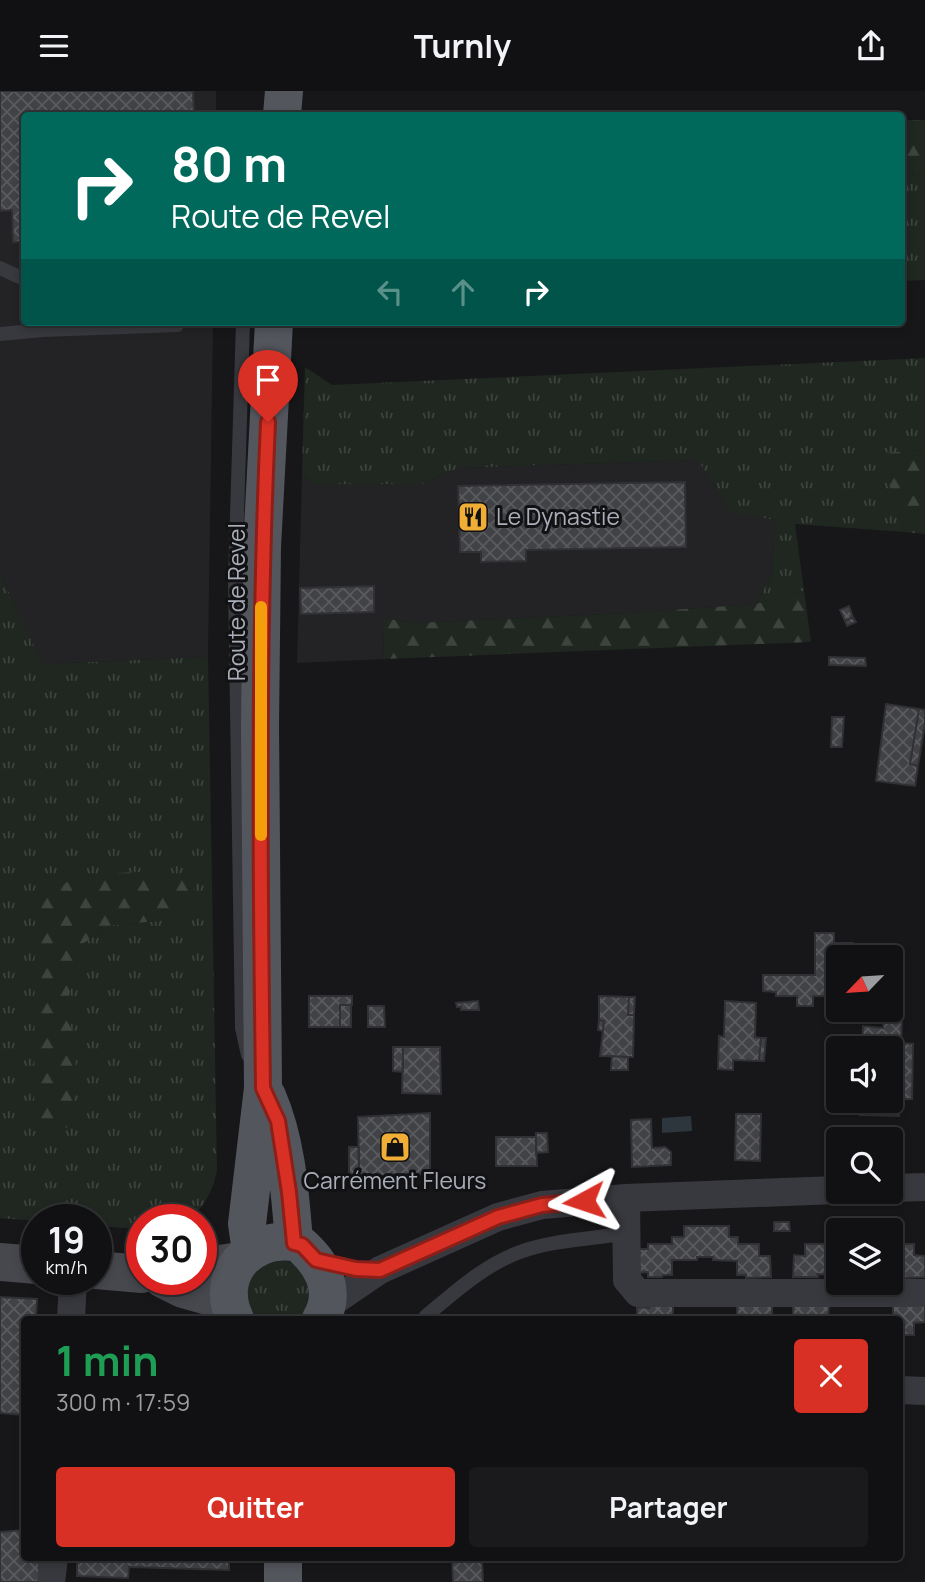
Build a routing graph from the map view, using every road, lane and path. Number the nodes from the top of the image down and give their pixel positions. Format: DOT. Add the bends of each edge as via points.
graph roads {
  1 [pos="284,91"];
  2 [pos="282,112"];
  3 [pos="0,268"];
  4 [pos="21,278"];
  5 [pos="83,326"];
  6 [pos="243,326"];
  7 [pos="274,326"];
  8 [pos="0,334"];
  9 [pos="263,1088"];
  10 [pos="925,1187"];
  11 [pos="903,1188"];
  12 [pos="826,1190"];
  13 [pos="626,1198"];
  14 [pos="627,1233"];
  15 [pos="305,1251"];
  16 [pos="245,1256"];
  17 [pos="0,1262"];
  18 [pos="217,1263"];
  19 [pos="21,1264"];
  20 [pos="380,1270"];
  21 [pos="925,1293"];
  22 [pos="72,1295"];
  23 [pos="204,1295"];
  24 [pos="232,1313"];
  25 [pos="324,1313"];
  26 [pos="71,1316"];
  27 [pos="426,1316"];
  28 [pos="903,1390"];
  29 [pos="925,1391"];
  30 [pos="54,1561"];
  31 [pos="284,1561"];
  32 [pos="51,1582"];
  33 [pos="283,1582"];
  1 -- 2 [label="main road"];
  3 -- 4 [label="lane"];
  5 -- 8 [label="lane"];
  6 -- 9 [label="lane, Route de Revel" via="235,580 242,1028 245,1049"];
  7 -- 9 [label="main road, Route de Revel" via="261,616"];
  9 -- 15 [label="main road, Route de Revel" via="278,1121 289,1192"];
  9 -- 16 [label="main road, Route de Revel"];
  10 -- 11 [label="street"];
  12 -- 13 [label="street"];
  13 -- 14 [label="street"];
  13 -- 20 [label="street" via="542,1205 498,1217"];
  14 -- 21 [label="street" via="627,1280 638,1293"];
  14 -- 27 [label="lane" via="520,1252 474,1276"];
  15 -- 16 [label="main road" via="272,1243"];
  15 -- 20 [label="street" via="356,1269"];
  15 -- 25 [label="main road, Route de Revel" via="324,1274 328,1290"];
  16 -- 18 [label="street"];
  16 -- 24 [label="main road, Route de Revel" via="231,1275 227,1291"];
  17 -- 19 [label="street"];
  20 -- 25 [label="street"];
  22 -- 26 [label="street"];
  23 -- 24 [label="street"];
  28 -- 29 [label="street"];
  30 -- 32 [label="street"];
  31 -- 33 [label="main road"];
}
